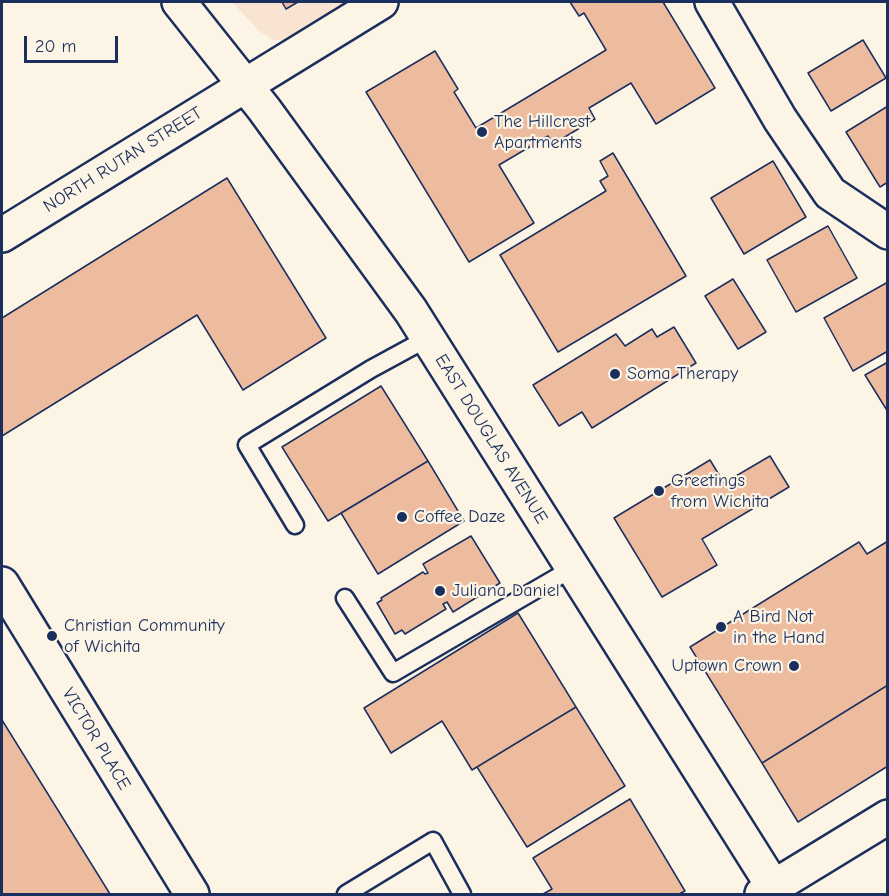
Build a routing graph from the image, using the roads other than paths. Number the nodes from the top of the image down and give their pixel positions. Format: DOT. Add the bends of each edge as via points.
graph roads {
  1 [pos="178,2"];
  2 [pos="381,2"];
  3 [pos="712,2"];
  4 [pos="245,86"];
  5 [pos="888,232"];
  6 [pos="2,235"];
  7 [pos="428,338"];
  8 [pos="295,525"];
  9 [pos="573,568"];
  10 [pos="2,584"];
  11 [pos="345,597"];
  12 [pos="888,817"];
  13 [pos="771,892"];
  14 [pos="192,894"];
  15 [pos="346,894"];
  16 [pos="462,894"];
  1 -- 4 [label="main road, EAST DOUGLAS AVENUE"];
  2 -- 4 [label="main road, NORTH RUTAN STREET"];
  3 -- 5 [label="main road" via="780,119 830,193"];
  4 -- 6 [label="main road, NORTH RUTAN STREET"];
  4 -- 7 [label="main road, EAST DOUGLAS AVENUE"];
  7 -- 8 [label="lane" via="248,445"];
  7 -- 9 [label="main road, EAST DOUGLAS AVENUE"];
  9 -- 11 [label="lane" via="393,673"];
  9 -- 13 [label="main road, EAST DOUGLAS AVENUE"];
  10 -- 14 [label="main road, VICTOR PLACE"];
  12 -- 13 [label="main road"];
  15 -- 16 [label="lane" via="433,841"];
}
